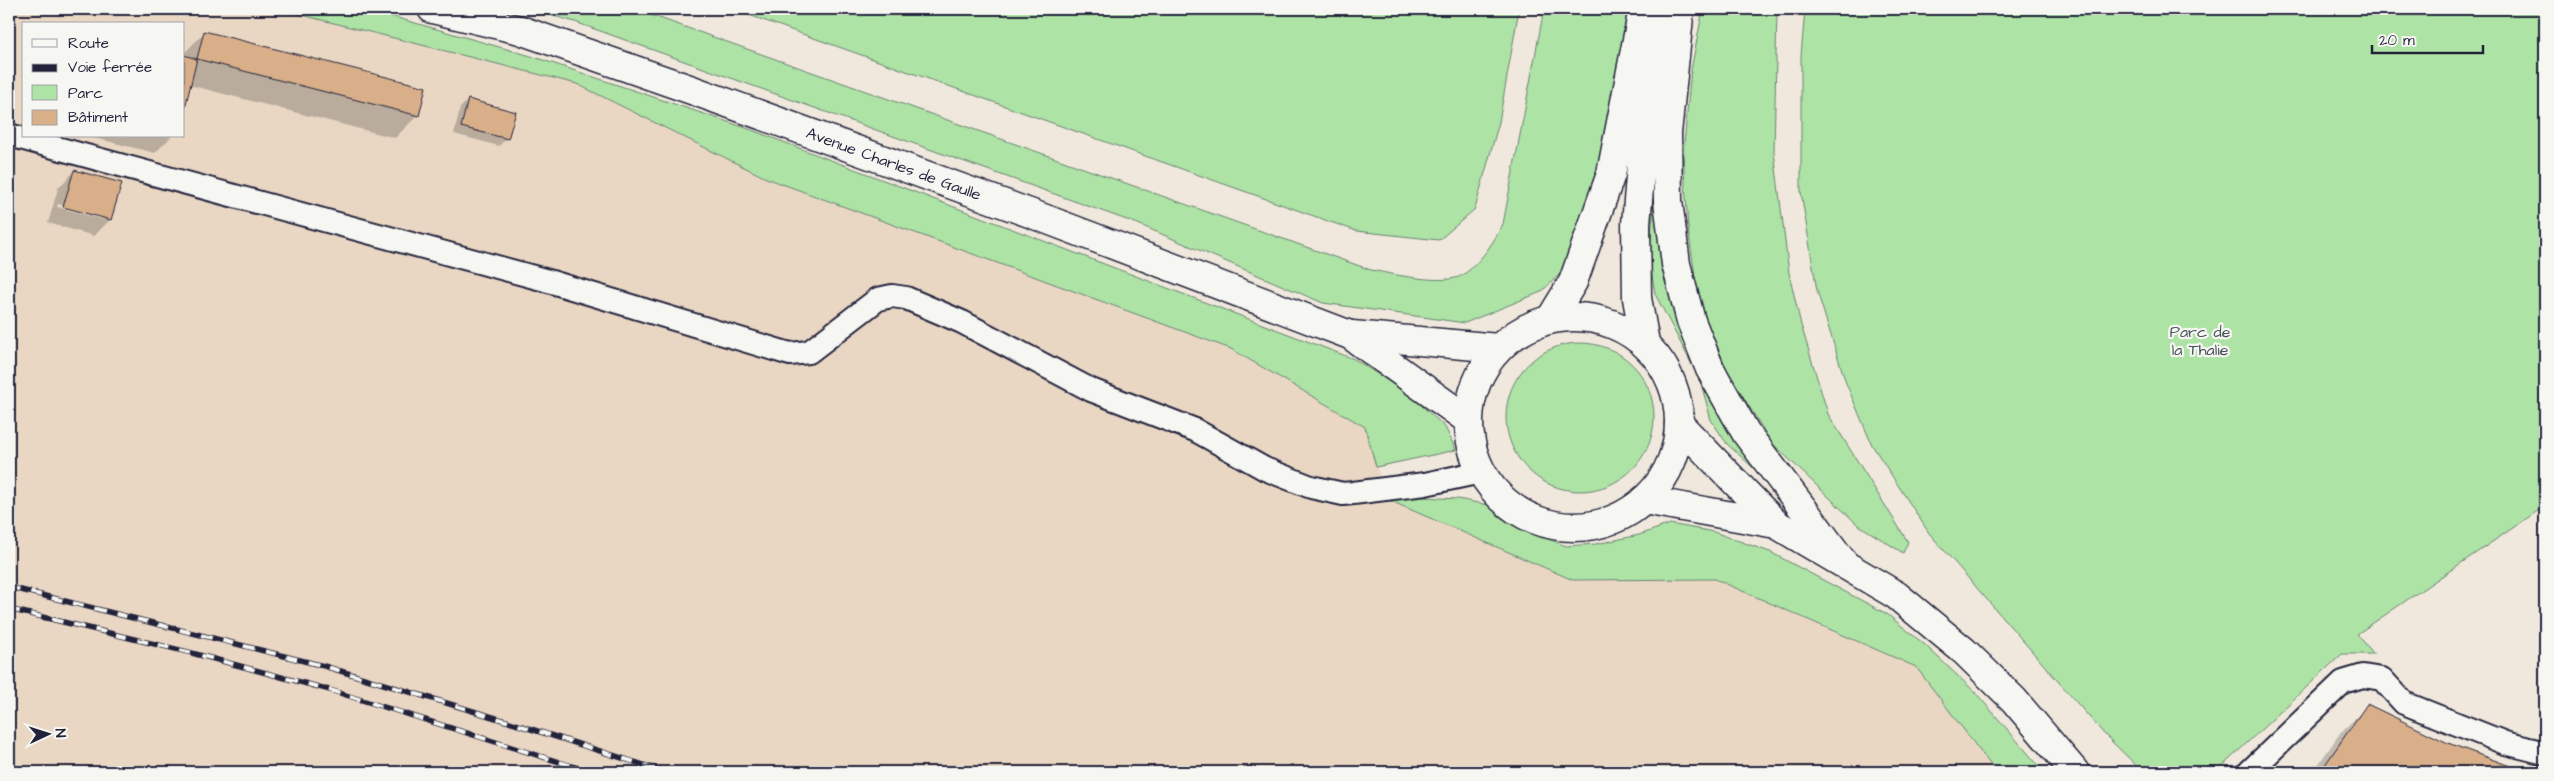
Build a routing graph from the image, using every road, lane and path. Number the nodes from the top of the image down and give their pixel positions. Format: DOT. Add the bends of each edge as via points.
graph roads {
  1 [pos="432,9"];
  2 [pos="1643,9"];
  3 [pos="1670,9"];
  4 [pos="1680,9"];
  5 [pos="9,135"];
  6 [pos="1551,318"];
  7 [pos="1350,335"];
  8 [pos="1645,343"];
  9 [pos="1498,348"];
  10 [pos="1468,420"];
  11 [pos="1679,424"];
  12 [pos="1481,472"];
  13 [pos="1644,500"];
  14 [pos="1776,524"];
  15 [pos="1843,562"];
  16 [pos="2545,753"];
  17 [pos="2075,772"];
  18 [pos="2249,772"];
  1 -- 7 [label="main road, Avenue Charles de Gaulle" via="520,30 692,90 1035,214"];
  2 -- 6 [label="main road" via="1611,174 1573,282"];
  3 -- 8 [label="main road" via="1642,153 1636,224 1637,298"];
  4 -- 15 [label="main road" via="1666,133 1668,201 1676,264 1691,321 1710,369 1746,433"];
  5 -- 12 [label="lane" via="545,280 790,354 809,352 878,299 906,298 962,322 1091,390 1195,430 1265,469 1311,487 1343,494 1425,484"];
  6 -- 8 [label="main road" via="1602,319"];
  6 -- 9 [label="main road" via="1522,329"];
  7 -- 9 [label="main road, Avenue Charles de Gaulle"];
  7 -- 10 [label="main road, Avenue Charles de Gaulle"];
  8 -- 11 [label="main road" via="1664,367 1676,394"];
  9 -- 10 [label="main road" via="1482,369 1472,394"];
  10 -- 12 [label="main road" via="1472,447"];
  11 -- 13 [label="main road" via="1677,446 1670,466 1659,485"];
  11 -- 14 [label="main road"];
  12 -- 13 [label="main road" via="1500,497 1526,516 1556,526 1588,527 1618,518"];
  13 -- 14 [label="main road"];
  14 -- 15 [label="main road"];
  15 -- 17 [label="main road" via="1896,595 1964,650 2014,700"];
  16 -- 18 [label="lane" via="2505,743 2404,703 2382,679 2363,676 2343,682"];
}
